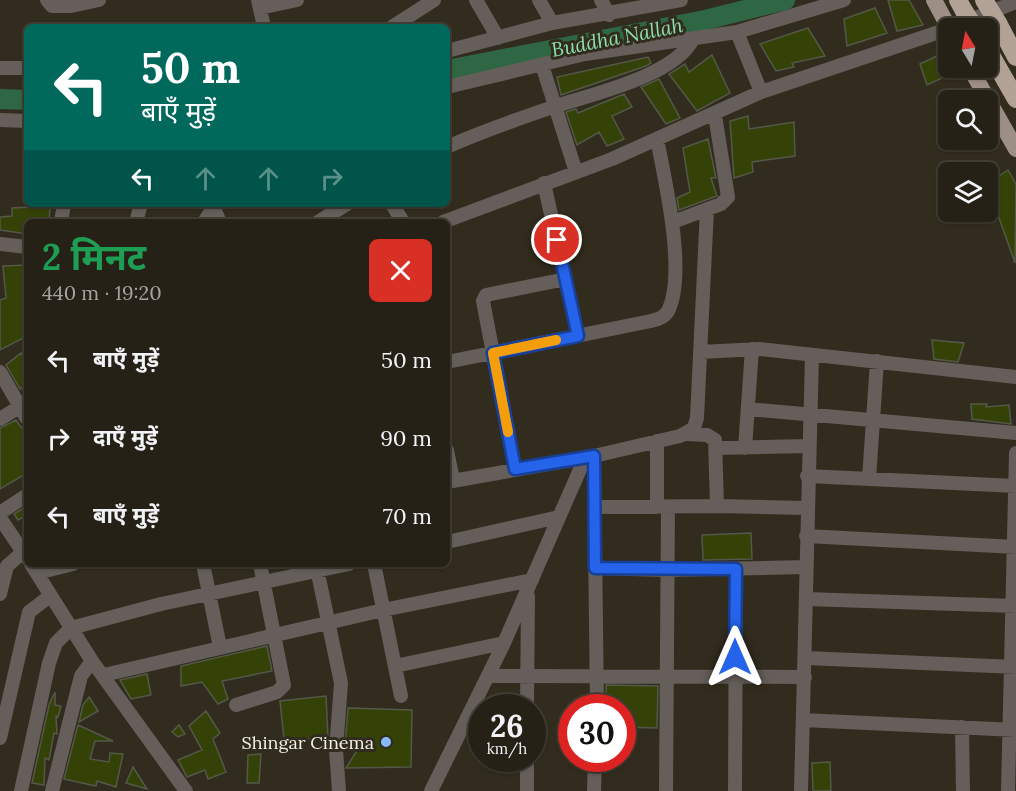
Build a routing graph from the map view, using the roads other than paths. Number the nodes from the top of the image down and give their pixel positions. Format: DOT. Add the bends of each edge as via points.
graph roads {
  1 [pos="47,0"];
  2 [pos="99,0"];
  3 [pos="297,0"];
  4 [pos="434,0"];
  5 [pos="476,0"];
  6 [pos="539,0"];
  7 [pos="601,0"];
  8 [pos="681,0"];
  9 [pos="844,0"];
  10 [pos="934,0"];
  11 [pos="958,0"];
  12 [pos="984,0"];
  13 [pos="665,2"];
  14 [pos="1016,2"];
  15 [pos="259,4"];
  16 [pos="415,6"];
  17 [pos="609,15"];
  18 [pos="943,18"];
  19 [pos="969,18"];
  20 [pos="976,18"];
  21 [pos="552,23"];
  22 [pos="263,24"];
  23 [pos="395,24"];
  24 [pos="737,32"];
  25 [pos="938,33"];
  26 [pos="498,38"];
  27 [pos="693,39"];
  28 [pos="450,50"];
  29 [pos="1016,58"];
  30 [pos="998,63"];
  31 [pos="542,65"];
  32 [pos="0,68"];
  33 [pos="24,68"];
  34 [pos="998,68"];
  35 [pos="976,78"];
  36 [pos="450,86"];
  37 [pos="761,92"];
  38 [pos="1016,99"];
  39 [pos="553,107"];
  40 [pos="715,115"];
  41 [pos="0,120"];
  42 [pos="24,121"];
  43 [pos="657,139"];
  44 [pos="450,146"];
  45 [pos="1016,149"];
  46 [pos="576,172"];
  47 [pos="544,183"];
  48 [pos="342,207"];
  49 [pos="707,209"];
  50 [pos="323,219"];
  51 [pos="450,219"];
  52 [pos="673,222"];
  53 [pos="0,244"];
  54 [pos="24,247"];
  55 [pos="566,279"];
  56 [pos="578,336"];
  57 [pos="752,349"];
  58 [pos="700,352"];
  59 [pos="493,353"];
  60 [pos="812,355"];
  61 [pos="450,361"];
  62 [pos="877,361"];
  63 [pos="0,372"];
  64 [pos="1016,377"];
  65 [pos="24,408"];
  66 [pos="24,409"];
  67 [pos="748,409"];
  68 [pos="809,413"];
  69 [pos="871,418"];
  70 [pos="0,419"];
  71 [pos="687,434"];
  72 [pos="1016,434"];
  73 [pos="657,441"];
  74 [pos="808,446"];
  75 [pos="716,448"];
  76 [pos="745,448"];
  77 [pos="1016,453"];
  78 [pos="589,457"];
  79 [pos="515,469"];
  80 [pos="807,476"];
  81 [pos="869,479"];
  82 [pos="450,481"];
  83 [pos="1015,486"];
  84 [pos="24,497"];
  85 [pos="717,506"];
  86 [pos="594,507"];
  87 [pos="663,507"];
  88 [pos="806,508"];
  89 [pos="0,513"];
  90 [pos="560,517"];
  91 [pos="0,518"];
  92 [pos="806,536"];
  93 [pos="450,541"];
  94 [pos="1014,547"];
  95 [pos="24,562"];
  96 [pos="26,567"];
  97 [pos="204,567"];
  98 [pos="261,567"];
  99 [pos="375,567"];
  100 [pos="806,567"];
  101 [pos="317,568"];
  102 [pos="595,568"];
  103 [pos="736,569"];
  104 [pos="666,570"];
  105 [pos="265,582"];
  106 [pos="530,584"];
  107 [pos="0,594"];
  108 [pos="210,594"];
  109 [pos="806,599"];
  110 [pos="42,602"];
  111 [pos="1014,606"];
  112 [pos="383,610"];
  113 [pos="329,623"];
  114 [pos="66,633"];
  115 [pos="274,635"];
  116 [pos="504,643"];
  117 [pos="220,647"];
  118 [pos="806,658"];
  119 [pos="88,665"];
  120 [pos="395,666"];
  121 [pos="1012,667"];
  122 [pos="104,675"];
  123 [pos="488,676"];
  124 [pos="526,676"];
  125 [pos="598,676"];
  126 [pos="805,676"];
  127 [pos="665,677"];
  128 [pos="735,679"];
  129 [pos="527,694"];
  130 [pos="597,694"];
  131 [pos="401,696"];
  132 [pos="236,705"];
  133 [pos="803,720"];
  134 [pos="962,727"];
  135 [pos="1012,730"];
  136 [pos="0,738"];
  137 [pos="527,772"];
  138 [pos="595,772"];
  139 [pos="21,791"];
  140 [pos="52,791"];
  141 [pos="186,791"];
  142 [pos="339,791"];
  143 [pos="431,791"];
  144 [pos="527,791"];
  145 [pos="594,791"];
  146 [pos="666,791"];
  147 [pos="735,791"];
  148 [pos="801,791"];
  149 [pos="963,791"];
  150 [pos="1008,791"];
  1 -- 2 [label="street" via="52,6 62,7"];
  3 -- 15 [label="street"];
  4 -- 16 [label="street"];
  5 -- 26 [label="street"];
  6 -- 21 [label="street"];
  7 -- 17 [label="street"];
  8 -- 13 [label="street"];
  9 -- 24 [label="street"];
  10 -- 18 [label="main road"];
  11 -- 19 [label="highway, bridge"];
  12 -- 29 [label="highway, bridge"];
  13 -- 17 [label="street"];
  14 -- 20 [label="street"];
  15 -- 22 [label="street"];
  16 -- 23 [label="street"];
  17 -- 21 [label="street"];
  21 -- 26 [label="street"];
  24 -- 27 [label="street"];
  24 -- 37 [label="street"];
  25 -- 37 [label="street"];
  26 -- 28 [label="street"];
  27 -- 31 [label="street" via="608,50"];
  27 -- 39 [label="street" via="682,54 644,75"];
  29 -- 30 [label="main road"];
  31 -- 36 [label="street"];
  31 -- 39 [label="street"];
  32 -- 33 [label="street"];
  34 -- 38 [label="highway, bridge"];
  35 -- 45 [label="main road"];
  37 -- 40 [label="street"];
  39 -- 44 [label="street"];
  39 -- 46 [label="street"];
  40 -- 43 [label="street"];
  40 -- 49 [label="street" via="729,193 726,201"];
  41 -- 42 [label="street"];
  43 -- 46 [label="street"];
  43 -- 52 [label="street"];
  46 -- 47 [label="street"];
  47 -- 51 [label="street"];
  47 -- 55 [label="street"];
  48 -- 50 [label="street"];
  49 -- 52 [label="street"];
  49 -- 58 [label="street"];
  52 -- 56 [label="street" via="674,269 669,311 651,321"];
  53 -- 54 [label="street"];
  55 -- 56 [label="street"];
  55 -- 59 [label="street" via="484,297"];
  56 -- 59 [label="street"];
  57 -- 58 [label="street"];
  57 -- 60 [label="street"];
  57 -- 67 [label="street"];
  58 -- 71 [label="street" via="696,424"];
  59 -- 61 [label="street"];
  59 -- 79 [label="street"];
  60 -- 62 [label="street"];
  60 -- 68 [label="street"];
  62 -- 64 [label="street"];
  62 -- 69 [label="street"];
  63 -- 65 [label="street"];
  66 -- 70 [label="street"];
  67 -- 68 [label="street"];
  67 -- 76 [label="street"];
  68 -- 69 [label="street"];
  68 -- 74 [label="street"];
  69 -- 72 [label="street"];
  69 -- 81 [label="street"];
  71 -- 73 [label="street"];
  71 -- 75 [label="street" via="711,436"];
  73 -- 78 [label="street"];
  73 -- 87 [label="street"];
  74 -- 76 [label="street"];
  74 -- 80 [label="street"];
  75 -- 76 [label="street"];
  75 -- 85 [label="street"];
  77 -- 83 [label="street"];
  78 -- 79 [label="street"];
  78 -- 86 [label="street"];
  78 -- 90 [label="street"];
  79 -- 82 [label="street"];
  80 -- 81 [label="street"];
  80 -- 88 [label="street"];
  81 -- 83 [label="street"];
  83 -- 94 [label="street"];
  84 -- 89 [label="street"];
  85 -- 87 [label="street"];
  85 -- 88 [label="street"];
  86 -- 87 [label="street"];
  86 -- 102 [label="street"];
  87 -- 104 [label="street"];
  88 -- 92 [label="street"];
  90 -- 93 [label="street"];
  90 -- 106 [label="street"];
  91 -- 95 [label="street"];
  92 -- 94 [label="street"];
  92 -- 100 [label="street"];
  94 -- 111 [label="street"];
  95 -- 107 [label="street"];
  96 -- 110 [label="street"];
  97 -- 108 [label="street"];
  98 -- 105 [label="street"];
  99 -- 112 [label="street"];
  100 -- 103 [label="street"];
  100 -- 109 [label="street"];
  101 -- 105 [label="street"];
  101 -- 113 [label="street"];
  102 -- 104 [label="street"];
  102 -- 125 [label="street"];
  103 -- 104 [label="street"];
  103 -- 128 [label="street"];
  104 -- 127 [label="street"];
  105 -- 108 [label="street"];
  105 -- 115 [label="street"];
  106 -- 112 [label="street"];
  106 -- 116 [label="street"];
  106 -- 124 [label="street"];
  108 -- 114 [label="street"];
  108 -- 117 [label="street"];
  109 -- 111 [label="street"];
  109 -- 118 [label="street"];
  110 -- 114 [label="street"];
  110 -- 136 [label="street" via="25,625"];
  111 -- 121 [label="street"];
  112 -- 113 [label="street"];
  112 -- 120 [label="street"];
  113 -- 115 [label="street"];
  113 -- 142 [label="street" via="341,683 336,750"];
  114 -- 119 [label="street"];
  114 -- 139 [label="street" via="49,663"];
  115 -- 117 [label="street"];
  115 -- 132 [label="street" via="284,685 277,692"];
  116 -- 120 [label="street"];
  116 -- 123 [label="street"];
  117 -- 122 [label="street"];
  118 -- 121 [label="street"];
  118 -- 126 [label="street"];
  119 -- 122 [label="street"];
  119 -- 140 [label="street"];
  120 -- 131 [label="street"];
  121 -- 135 [label="street"];
  122 -- 141 [label="street"];
  123 -- 124 [label="street"];
  123 -- 143 [label="street"];
  124 -- 125 [label="street"];
  124 -- 129 [label="street"];
  125 -- 127 [label="street"];
  125 -- 130 [label="street"];
  126 -- 128 [label="street"];
  126 -- 133 [label="street"];
  127 -- 128 [label="street"];
  127 -- 146 [label="street"];
  128 -- 147 [label="street"];
  133 -- 134 [label="street"];
  133 -- 148 [label="street"];
  134 -- 135 [label="street"];
  134 -- 149 [label="street"];
  135 -- 150 [label="street"];
  137 -- 144 [label="street"];
  138 -- 145 [label="street"];
}
